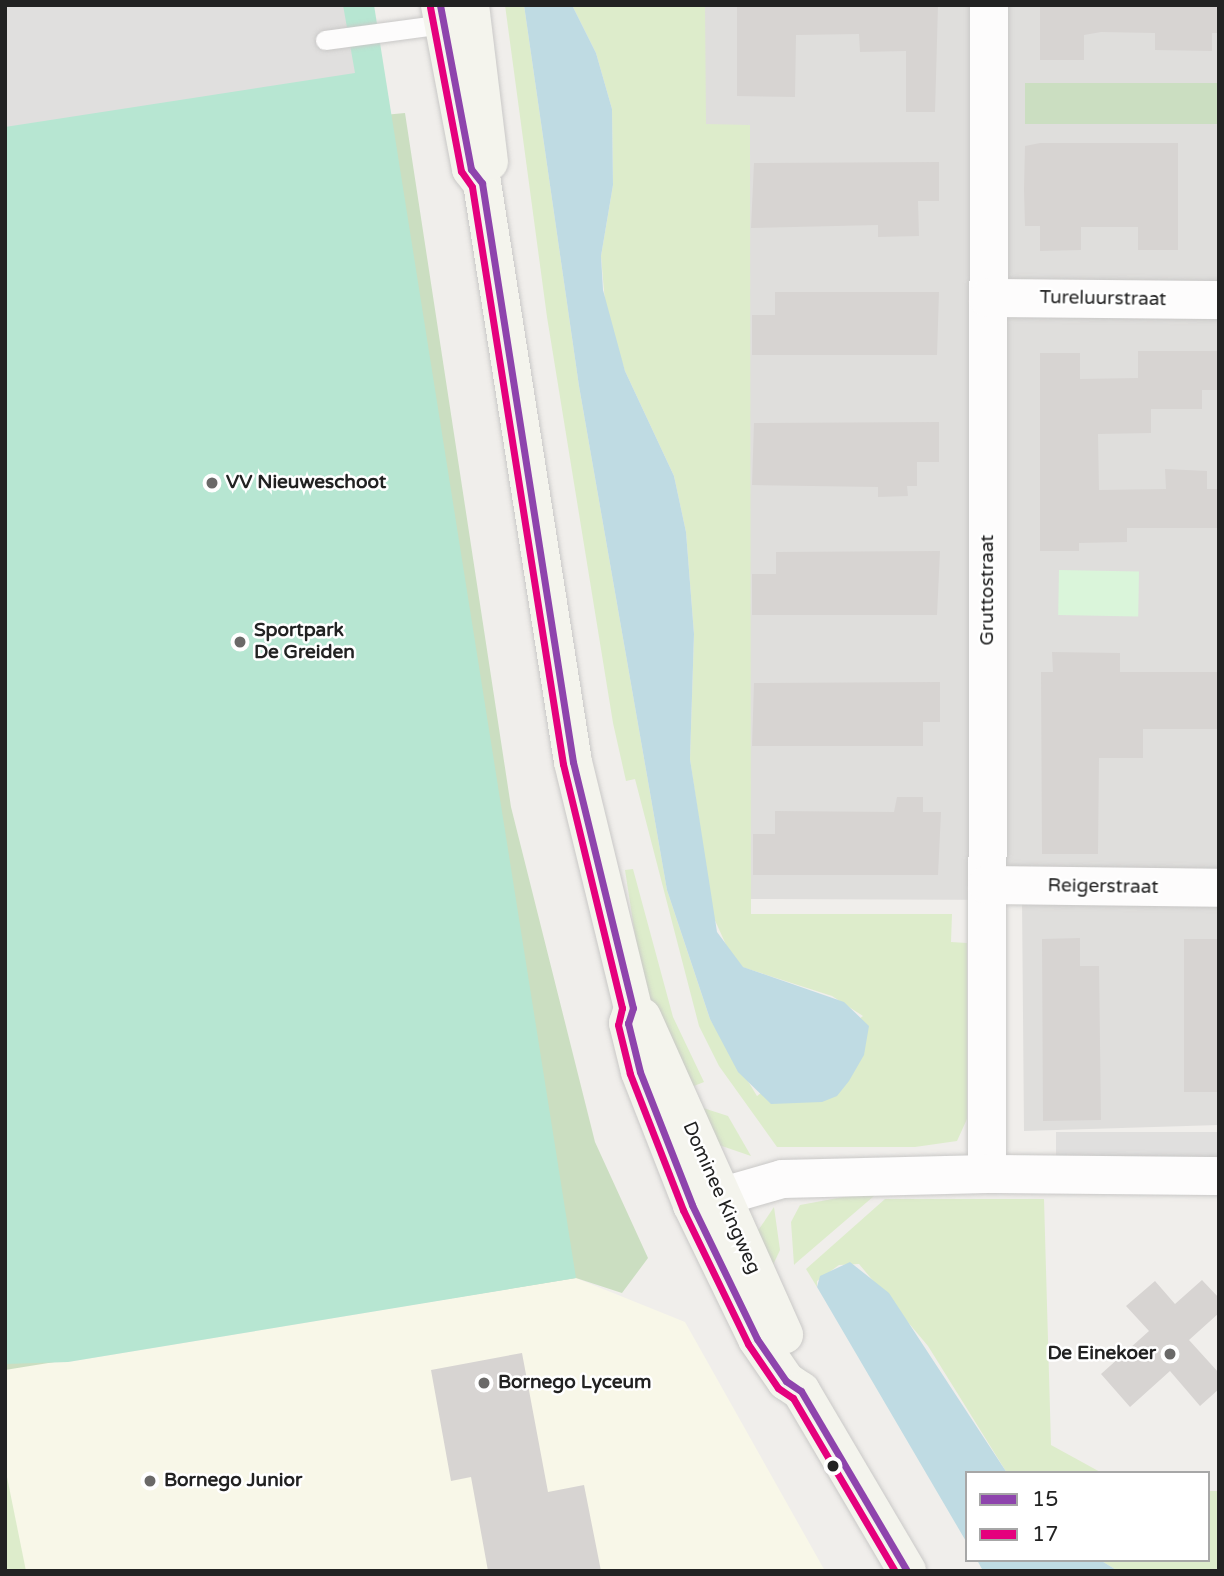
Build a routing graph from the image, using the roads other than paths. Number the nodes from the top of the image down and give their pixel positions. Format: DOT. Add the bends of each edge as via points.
graph roads {
  1 [pos="989,5"];
  2 [pos="456,14"];
  3 [pos="325,40"];
  4 [pos="988,298"];
  5 [pos="1219,300"];
  6 [pos="987,885"];
  7 [pos="1219,888"];
  8 [pos="987,1174"];
  9 [pos="1219,1176"];
  10 [pos="705,1201"];
  11 [pos="907,1571"];
  1 -- 4 [label="street, Gruttostraat"];
  2 -- 3 [label="lane, Dominee Kingweg"];
  2 -- 10 [label="main road, Dominee Kingweg" via="471,169 482,183 573,762 632,1008 628,1023 640,1072"];
  4 -- 5 [label="street, Tureluurstraat"];
  4 -- 6 [label="street, Gruttostraat"];
  6 -- 7 [label="street, Reigerstraat"];
  6 -- 8 [label="street, Gruttostraat"];
  8 -- 9 [label="street"];
  8 -- 10 [label="street" via="782,1178"];
  10 -- 11 [label="main road, Dominee Kingweg" via="757,1339 786,1381 801,1391"];
}
